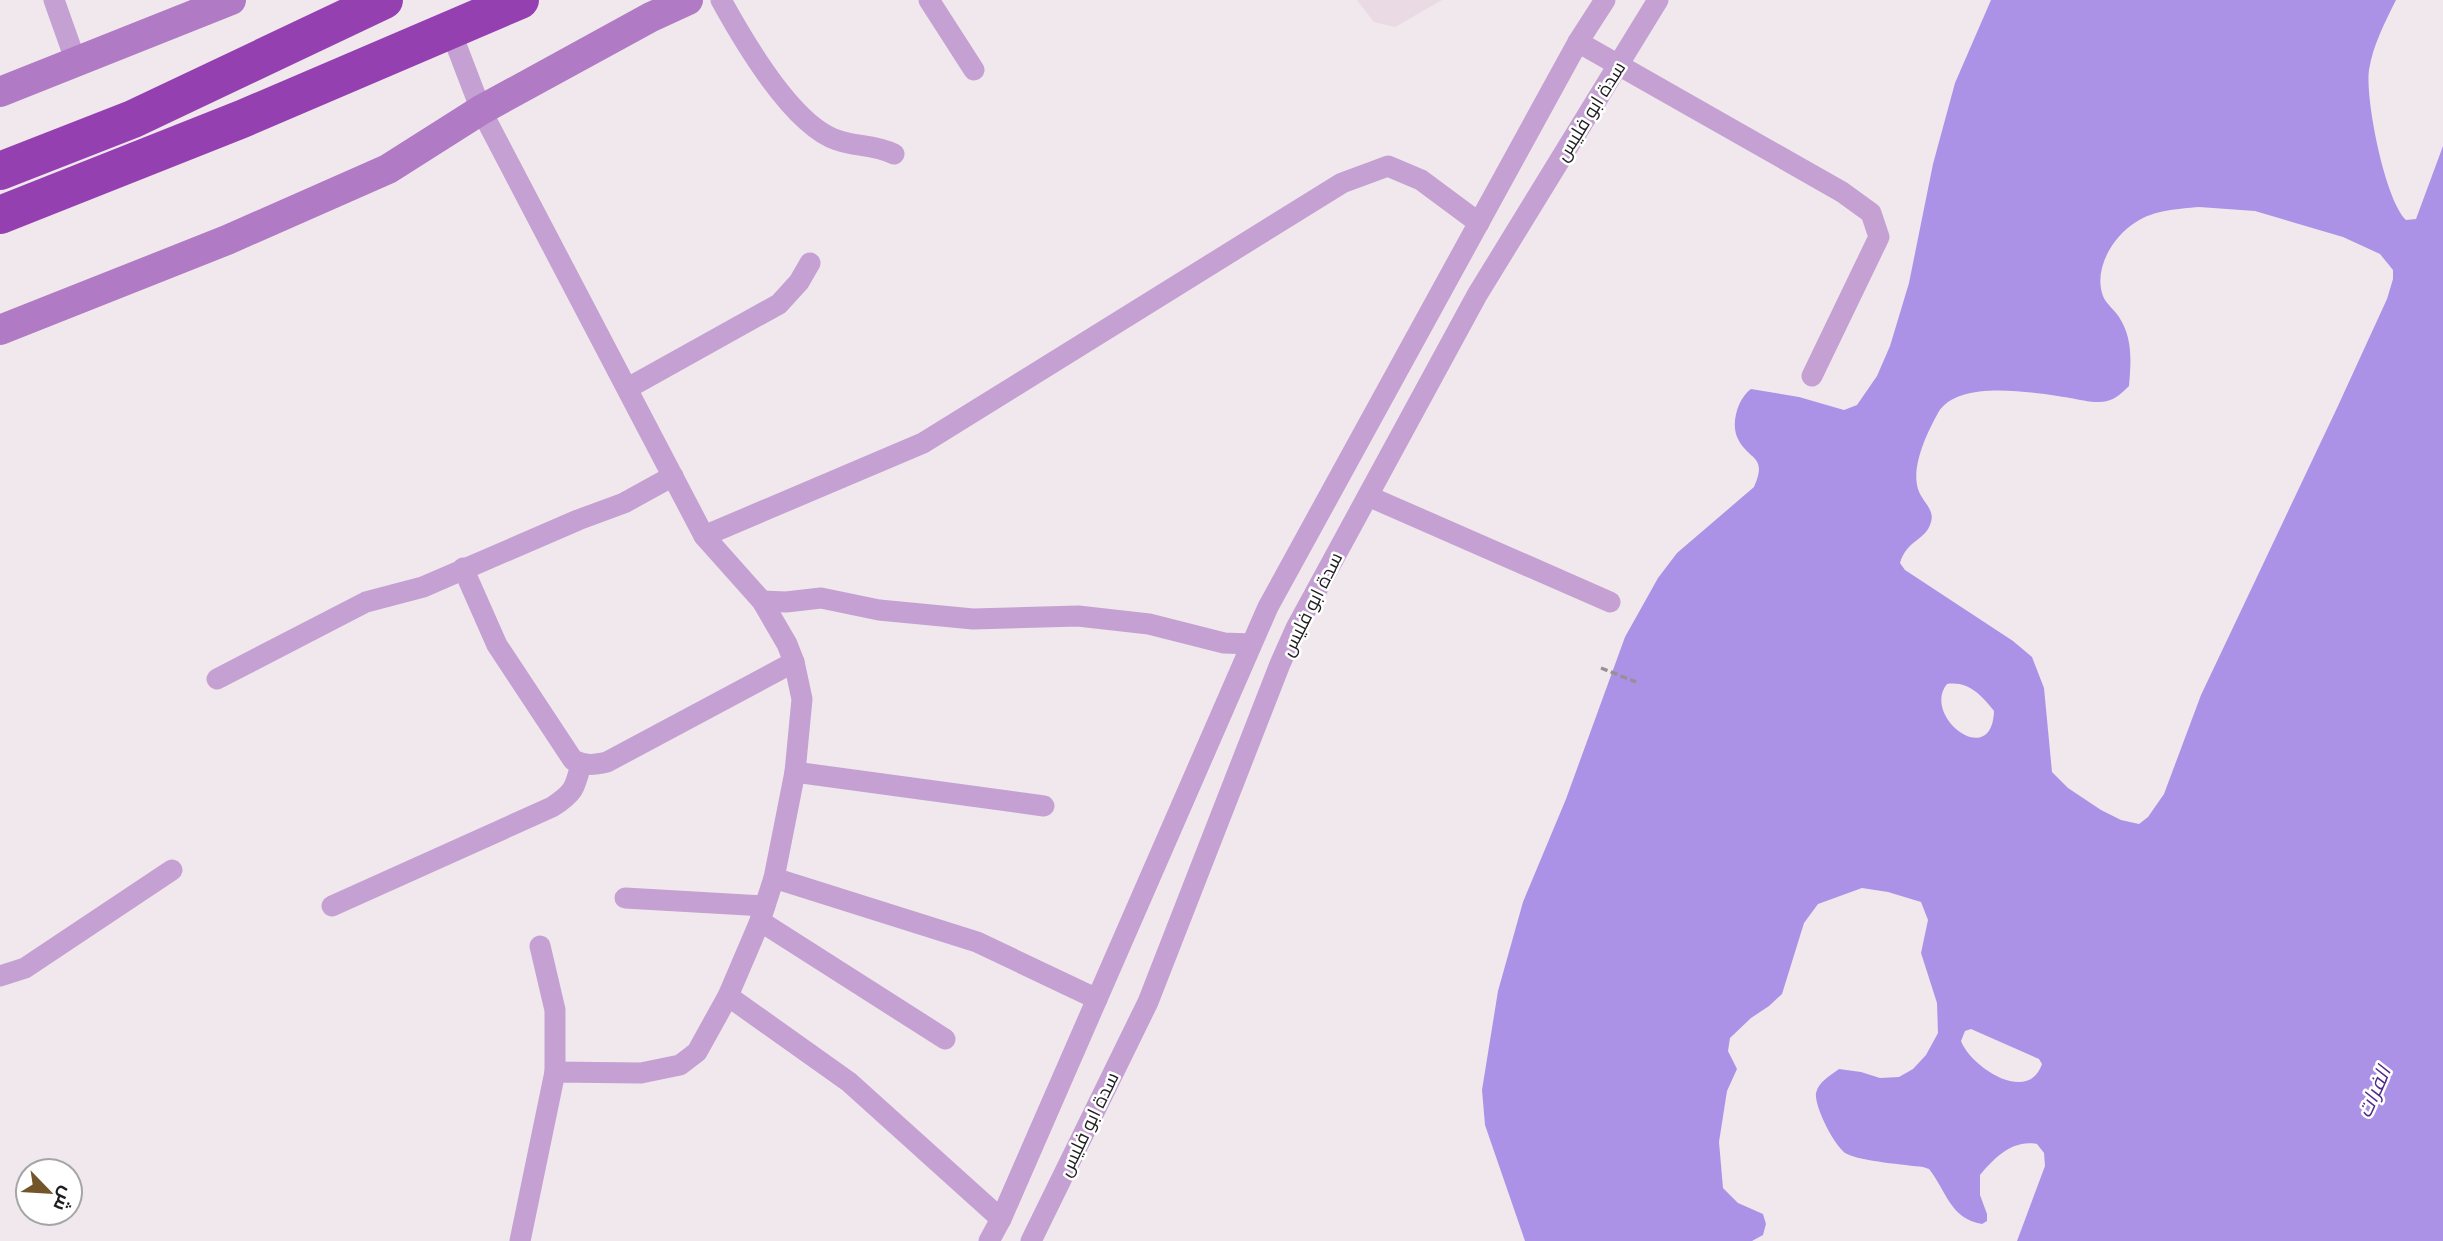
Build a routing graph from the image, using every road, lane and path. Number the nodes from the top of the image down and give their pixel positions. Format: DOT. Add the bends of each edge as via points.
graph roads {
  1 [pos="54,0"];
  2 [pos="231,0"];
  3 [pos="383,0"];
  4 [pos="520,0"];
  5 [pos="688,0"];
  6 [pos="721,0"];
  7 [pos="929,0"];
  8 [pos="1605,0"];
  9 [pos="1658,0"];
  10 [pos="450,29"];
  11 [pos="1578,42"];
  12 [pos="76,62"];
  13 [pos="1618,66"];
  14 [pos="974,70"];
  15 [pos="0,92"];
  16 [pos="481,110"];
  17 [pos="894,154"];
  18 [pos="0,171"];
  19 [pos="0,215"];
  20 [pos="1479,223"];
  21 [pos="810,263"];
  22 [pos="0,330"];
  23 [pos="1812,376"];
  24 [pos="628,388"];
  25 [pos="673,476"];
  26 [pos="1368,496"];
  27 [pos="704,536"];
  28 [pos="463,568"];
  29 [pos="762,601"];
  30 [pos="1610,602"];
  31 [pos="1251,644"];
  32 [pos="794,662"];
  33 [pos="1601,668"];
  34 [pos="217,679"];
  35 [pos="1636,682"];
  36 [pos="580,764"];
  37 [pos="795,772"];
  38 [pos="1044,806"];
  39 [pos="172,870"];
  40 [pos="774,878"];
  41 [pos="625,898"];
  42 [pos="332,906"];
  43 [pos="762,913"];
  44 [pos="540,946"];
  45 [pos="0,976"];
  46 [pos="728,996"];
  47 [pos="1097,999"];
  48 [pos="945,1039"];
  49 [pos="555,1072"];
  50 [pos="1001,1219"];
  51 [pos="520,1241"];
  52 [pos="989,1241"];
  53 [pos="1031,1241"];
  1 -- 12 [label="street"];
  2 -- 12 [label="main road"];
  3 -- 18 [label="highway" via="133,119"];
  4 -- 10 [label="highway"];
  5 -- 16 [label="main road"];
  6 -- 17 [label="street" via="749,50 810,123 836,140 879,146"];
  7 -- 14 [label="street"];
  8 -- 11 [label="street, سدة ابو فليس"];
  9 -- 13 [label="street, سدة ابو فليس"];
  10 -- 16 [label="street"];
  10 -- 19 [label="highway" via="243,119"];
  11 -- 13 [label="street"];
  11 -- 20 [label="street, سدة ابو فليس"];
  12 -- 15 [label="main road"];
  13 -- 23 [label="street" via="1842,192 1871,213 1879,237"];
  13 -- 26 [label="street, سدة ابو فليس" via="1477,295"];
  16 -- 22 [label="main road" via="387,169 227,240"];
  16 -- 24 [label="street"];
  20 -- 27 [label="street" via="1421,180 1388,166 1342,183 923,443"];
  20 -- 31 [label="street, سدة ابو فليس"];
  21 -- 24 [label="street" via="779,304"];
  24 -- 25 [label="street"];
  25 -- 27 [label="street"];
  25 -- 28 [label="street" via="624,503"];
  26 -- 30 [label="street"];
  26 -- 53 [label="street, سدة ابو فليس" via="1285,652 1148,1002"];
  27 -- 29 [label="street"];
  28 -- 34 [label="street" via="423,587 366,602"];
  28 -- 36 [label="street" via="497,645"];
  29 -- 31 [label="street" via="821,598 879,610 973,619 1079,616"];
  29 -- 32 [label="street"];
  31 -- 47 [label="street, سدة ابو فليس"];
  32 -- 36 [label="street" via="607,762"];
  32 -- 37 [label="street" via="802,699"];
  33 -- 35 [label="path"];
  36 -- 42 [label="street" via="576,786 552,807"];
  37 -- 38 [label="street"];
  37 -- 40 [label="street"];
  39 -- 45 [label="street" via="25,968"];
  40 -- 43 [label="street"];
  40 -- 47 [label="street" via="977,942"];
  41 -- 43 [label="street"];
  43 -- 46 [label="street"];
  43 -- 48 [label="street"];
  44 -- 49 [label="street" via="555,1010"];
  46 -- 49 [label="street" via="697,1052 680,1065 641,1073"];
  46 -- 50 [label="street" via="849,1082"];
  47 -- 50 [label="street, سدة ابو فليس"];
  49 -- 51 [label="street"];
  50 -- 52 [label="street, سدة ابو فليس"];
}
